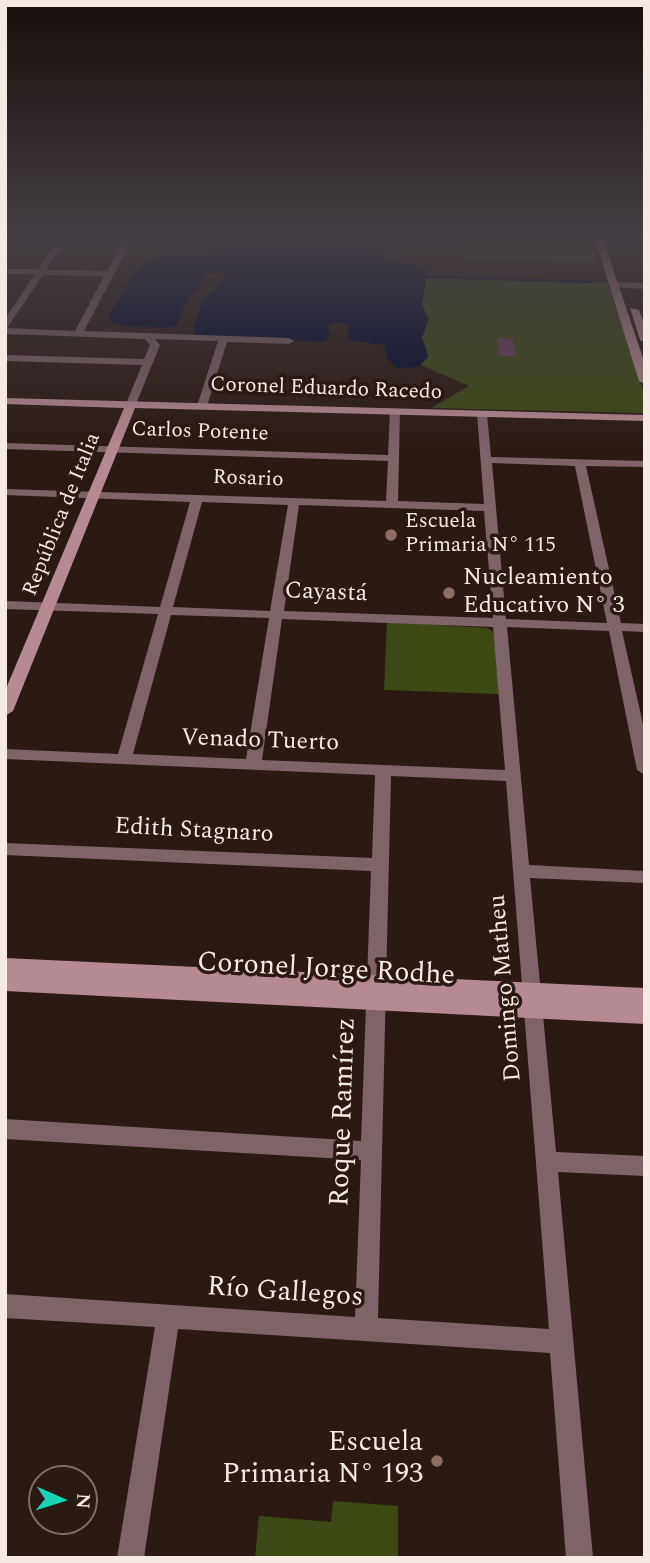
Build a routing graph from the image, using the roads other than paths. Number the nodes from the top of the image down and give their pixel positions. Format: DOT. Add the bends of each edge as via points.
graph roads {
  1 [pos="17,309"];
  2 [pos="91,309"];
  3 [pos="626,309"];
  4 [pos="631,309"];
  5 [pos="5,329"];
  6 [pos="78,333"];
  7 [pos="148,337"];
  8 [pos="223,339"];
  9 [pos="645,340"];
  10 [pos="289,341"];
  11 [pos="5,358"];
  12 [pos="148,362"];
  13 [pos="644,378"];
  14 [pos="5,401"];
  15 [pos="131,404"];
  16 [pos="202,406"];
  17 [pos="395,411"];
  18 [pos="482,414"];
  19 [pos="645,418"];
  20 [pos="5,446"];
  21 [pos="113,449"];
  22 [pos="394,458"];
  23 [pos="486,460"];
  24 [pos="580,463"];
  25 [pos="645,464"];
  26 [pos="5,492"];
  27 [pos="94,495"];
  28 [pos="197,498"];
  29 [pos="294,501"];
  30 [pos="392,504"];
  31 [pos="490,508"];
  32 [pos="5,605"];
  33 [pos="48,607"];
  34 [pos="166,611"];
  35 [pos="276,615"];
  36 [pos="500,623"];
  37 [pos="615,627"];
  38 [pos="645,628"];
  39 [pos="5,711"];
  40 [pos="5,754"];
  41 [pos="124,759"];
  42 [pos="253,765"];
  43 [pos="383,770"];
  44 [pos="645,770"];
  45 [pos="513,776"];
  46 [pos="5,849"];
  47 [pos="380,865"];
  48 [pos="521,871"];
  49 [pos="645,877"];
  50 [pos="5,966"];
  51 [pos="5,982"];
  52 [pos="376,993"];
  53 [pos="645,997"];
  54 [pos="532,1000"];
  55 [pos="645,1015"];
  56 [pos="5,1129"];
  57 [pos="372,1151"];
  58 [pos="546,1161"];
  59 [pos="645,1166"];
  60 [pos="5,1306"];
  61 [pos="168,1317"];
  62 [pos="366,1329"];
  63 [pos="562,1342"];
  64 [pos="131,1558"];
  65 [pos="580,1558"];
  1 -- 5 [label="street"];
  2 -- 6 [label="street"];
  3 -- 13 [label="main road"];
  4 -- 9 [label="main road"];
  5 -- 6 [label="street"];
  6 -- 7 [label="street"];
  7 -- 8 [label="street"];
  7 -- 12 [label="street, República de Italia" via="155,345"];
  8 -- 10 [label="street"];
  8 -- 16 [label="street"];
  11 -- 12 [label="street"];
  12 -- 15 [label="street, República de Italia"];
  14 -- 15 [label="main road, Coronel Eduardo Racedo"];
  15 -- 16 [label="main road, Coronel Eduardo Racedo"];
  15 -- 21 [label="main road, República de Italia"];
  16 -- 17 [label="main road, Coronel Eduardo Racedo"];
  17 -- 18 [label="main road, Coronel Eduardo Racedo"];
  17 -- 22 [label="street"];
  18 -- 19 [label="main road, Coronel Eduardo Racedo"];
  18 -- 23 [label="street, Domingo Matheu"];
  20 -- 21 [label="street, Carlos Potente"];
  21 -- 22 [label="street, Carlos Potente"];
  21 -- 27 [label="main road, República de Italia"];
  22 -- 30 [label="street"];
  23 -- 24 [label="street"];
  23 -- 31 [label="street, Domingo Matheu"];
  24 -- 25 [label="street"];
  24 -- 37 [label="street"];
  26 -- 27 [label="street, Rosario"];
  27 -- 28 [label="street, Rosario"];
  27 -- 33 [label="main road, República de Italia"];
  28 -- 29 [label="street, Rosario"];
  28 -- 34 [label="street"];
  29 -- 30 [label="street, Rosario"];
  29 -- 35 [label="street"];
  30 -- 31 [label="street, Rosario"];
  31 -- 36 [label="street, Domingo Matheu"];
  32 -- 33 [label="street, Cayastá"];
  33 -- 34 [label="street, Cayastá"];
  33 -- 39 [label="main road, República de Italia"];
  34 -- 35 [label="street, Cayastá"];
  34 -- 41 [label="street"];
  35 -- 36 [label="street, Cayastá"];
  35 -- 42 [label="street"];
  36 -- 37 [label="street, Cayastá"];
  36 -- 45 [label="street, Domingo Matheu"];
  37 -- 38 [label="street, Cayastá"];
  37 -- 44 [label="street"];
  40 -- 41 [label="street, Venado Tuerto"];
  41 -- 42 [label="street, Venado Tuerto"];
  42 -- 43 [label="street, Venado Tuerto"];
  43 -- 45 [label="street, Venado Tuerto"];
  43 -- 47 [label="street, Roque Ramírez"];
  45 -- 48 [label="street, Domingo Matheu"];
  46 -- 47 [label="street, Edith Stagnaro"];
  47 -- 52 [label="street, Roque Ramírez"];
  48 -- 49 [label="street"];
  48 -- 54 [label="street, Domingo Matheu"];
  50 -- 52 [label="main road, Coronel Jorge Rodhe"];
  51 -- 52 [label="main road, Coronel Jorge Rodhe"];
  52 -- 54 [label="main road, Coronel Jorge Rodhe"];
  52 -- 57 [label="street, Roque Ramírez"];
  53 -- 54 [label="main road, Coronel Jorge Rodhe"];
  54 -- 55 [label="main road, Coronel Jorge Rodhe"];
  54 -- 58 [label="street, Domingo Matheu"];
  56 -- 57 [label="street"];
  57 -- 62 [label="street, Roque Ramírez"];
  58 -- 59 [label="street"];
  58 -- 63 [label="street, Domingo Matheu"];
  60 -- 61 [label="street, Río Gallegos"];
  61 -- 62 [label="street, Río Gallegos"];
  61 -- 64 [label="street"];
  62 -- 63 [label="street, Río Gallegos"];
  63 -- 65 [label="street, Domingo Matheu"];
}
